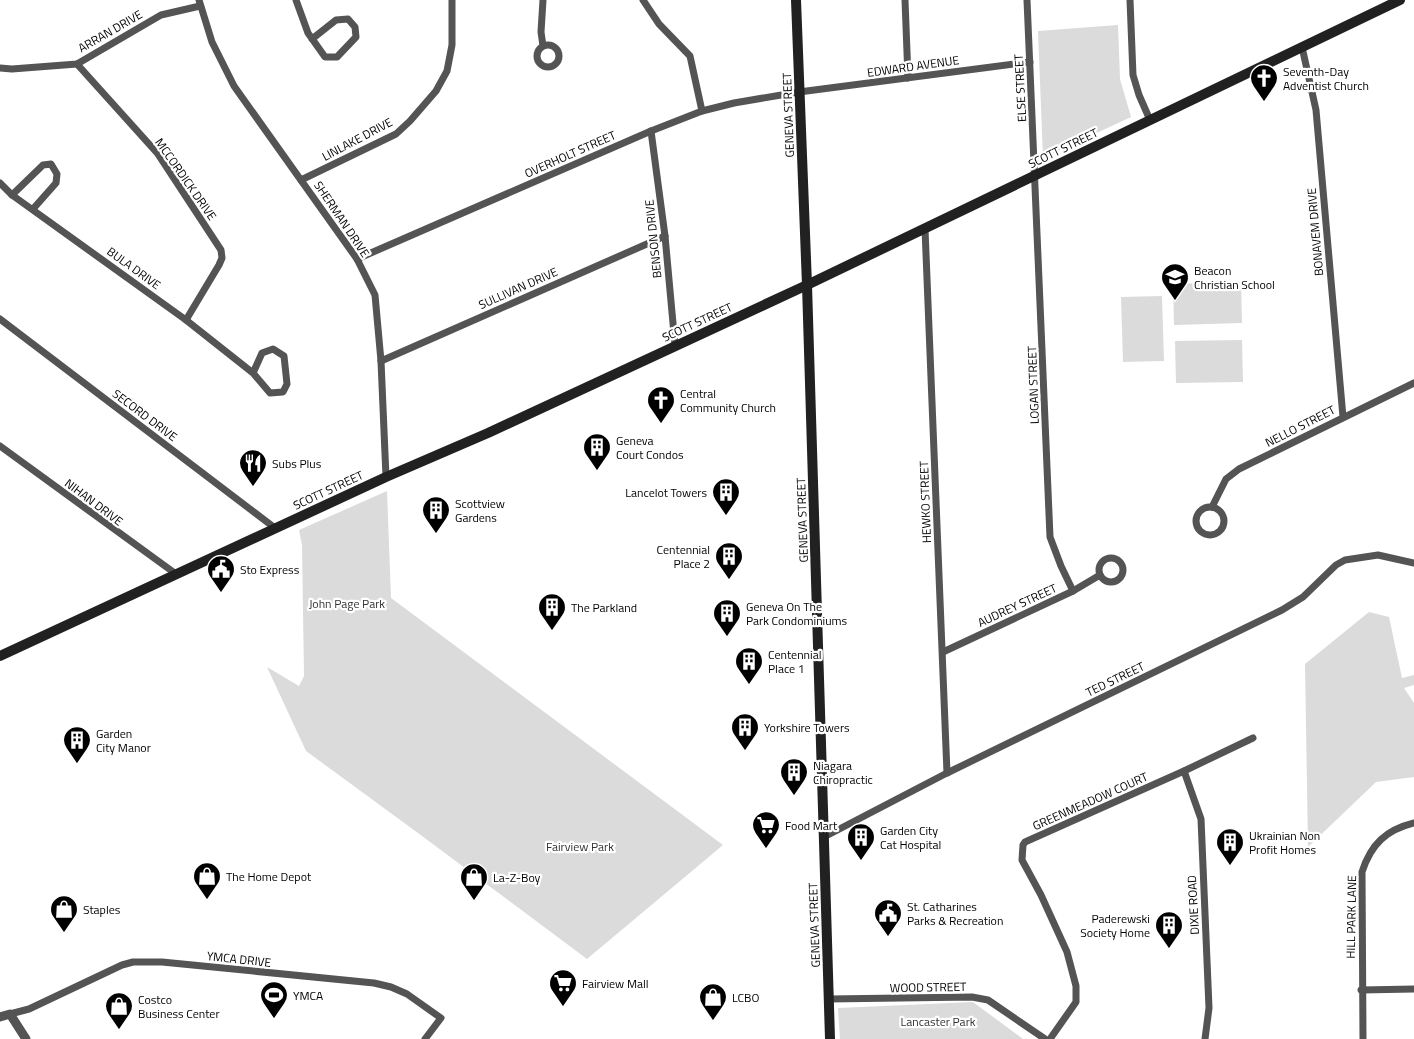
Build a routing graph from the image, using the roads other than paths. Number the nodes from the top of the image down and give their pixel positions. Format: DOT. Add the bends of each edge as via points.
graph roads {
  1 [pos="296,0"];
  2 [pos="452,0"];
  3 [pos="543,0"];
  4 [pos="643,0"];
  5 [pos="796,0"];
  6 [pos="905,0"];
  7 [pos="1027,0"];
  8 [pos="1130,0"];
  9 [pos="1400,0"];
  10 [pos="200,3"];
  11 [pos="312,39"];
  12 [pos="543,46"];
  13 [pos="1302,47"];
  14 [pos="1030,62"];
  15 [pos="77,64"];
  16 [pos="0,68"];
  17 [pos="908,78"];
  18 [pos="799,92"];
  19 [pos="702,111"];
  20 [pos="1150,120"];
  21 [pos="651,131"];
  22 [pos="1036,175"];
  23 [pos="302,180"];
  24 [pos="0,183"];
  25 [pos="12,195"];
  26 [pos="33,209"];
  27 [pos="925,229"];
  28 [pos="665,236"];
  29 [pos="357,259"];
  30 [pos="807,285"];
  31 [pos="0,319"];
  32 [pos="186,320"];
  33 [pos="675,345"];
  34 [pos="381,361"];
  35 [pos="252,373"];
  36 [pos="1414,383"];
  37 [pos="1343,417"];
  38 [pos="0,446"];
  39 [pos="386,476"];
  40 [pos="1212,507"];
  41 [pos="276,528"];
  42 [pos="1414,563"];
  43 [pos="176,574"];
  44 [pos="1100,575"];
  45 [pos="1073,591"];
  46 [pos="943,652"];
  47 [pos="0,656"];
  48 [pos="1252,738"];
  49 [pos="1184,772"];
  50 [pos="947,773"];
  51 [pos="1414,823"];
  52 [pos="824,836"];
  53 [pos="1414,989"];
  54 [pos="1362,990"];
  55 [pos="829,999"];
  56 [pos="10,1014"];
  57 [pos="0,1017"];
  58 [pos="26,1039"];
  59 [pos="425,1039"];
  60 [pos="830,1039"];
  61 [pos="1044,1039"];
  62 [pos="1050,1039"];
  63 [pos="1205,1039"];
  64 [pos="1363,1039"];
  1 -- 11 [label="street"];
  2 -- 23 [label="street, LINLAKE DRIVE" via="452,45 446,71 436,91 396,134"];
  3 -- 12 [label="street"];
  4 -- 19 [label="street" via="659,24 690,56"];
  5 -- 18 [label="main road, GENEVA STREET"];
  6 -- 17 [label="street"];
  7 -- 14 [label="street, ELSE STREET"];
  8 -- 20 [label="street" via="1133,75"];
  9 -- 13 [label="main road, SCOTT STREET"];
  10 -- 15 [label="street, ARRAN DRIVE" via="161,15"];
  10 -- 23 [label="street, SHERMAN DRIVE" via="212,42 234,86"];
  11 -- 11 [label="street" via="336,20 348,19 355,27 356,37 337,57 326,57"];
  13 -- 20 [label="main road, SCOTT STREET"];
  13 -- 37 [label="street, BONAVEM DRIVE" via="1316,110"];
  14 -- 17 [label="street, EDWARD AVENUE"];
  14 -- 22 [label="street, ELSE STREET"];
  15 -- 16 [label="street, ARRAN DRIVE"];
  15 -- 32 [label="street, MCCORDICK DRIVE" via="158,154 221,250 219,264"];
  17 -- 18 [label="street, EDWARD AVENUE"];
  18 -- 19 [label="street, OVERHOLT STREET"];
  18 -- 30 [label="main road, GENEVA STREET"];
  19 -- 21 [label="street, OVERHOLT STREET"];
  20 -- 22 [label="main road, SCOTT STREET"];
  21 -- 28 [label="street, BENSON DRIVE"];
  21 -- 29 [label="street, OVERHOLT STREET"];
  22 -- 27 [label="main road, SCOTT STREET"];
  22 -- 45 [label="street, LOGAN STREET" via="1050,537"];
  23 -- 29 [label="street, SHERMAN DRIVE"];
  24 -- 25 [label="street, BULA DRIVE"];
  25 -- 26 [label="street, BULA DRIVE"];
  25 -- 26 [label="street" via="43,165 51,164 56,183"];
  26 -- 32 [label="street, BULA DRIVE"];
  27 -- 30 [label="main road, SCOTT STREET"];
  27 -- 46 [label="street, HEWKO STREET"];
  28 -- 33 [label="street, BENSON DRIVE"];
  28 -- 34 [label="street, SULLIVAN DRIVE"];
  29 -- 34 [label="street, SHERMAN DRIVE" via="375,295"];
  30 -- 33 [label="main road, SCOTT STREET"];
  30 -- 52 [label="main road, GENEVA STREET"];
  31 -- 41 [label="street, SECORD DRIVE"];
  32 -- 35 [label="street, BULA DRIVE"];
  33 -- 39 [label="main road, SCOTT STREET"];
  34 -- 39 [label="street, SHERMAN DRIVE"];
  35 -- 35 [label="street, BULA DRIVE" via="262,352 273,349 284,356 287,384 283,392 270,393"];
  36 -- 37 [label="street, NELLO STREET"];
  37 -- 40 [label="street, NELLO STREET" via="1239,469 1226,479"];
  38 -- 43 [label="street, NIHAN DRIVE"];
  39 -- 41 [label="main road, SCOTT STREET"];
  40 -- 40 [label="street" via="1220,511 1224,524 1220,532 1207,535 1196,526 1196,516 1203,509"];
  41 -- 43 [label="main road, SCOTT STREET"];
  42 -- 50 [label="street, TED STREET" via="1378,555 1345,560 1303,597 1282,610"];
  43 -- 47 [label="main road, SCOTT STREET"];
  44 -- 45 [label="street, AUDREY STREET"];
  45 -- 46 [label="street, AUDREY STREET"];
  46 -- 50 [label="street, HEWKO STREET"];
  48 -- 49 [label="street, GREENMEADOW COURT"];
  49 -- 62 [label="street, GREENMEADOW COURT" via="1023,845 1022,860 1067,952 1076,986 1076,1002"];
  49 -- 63 [label="street, DIXIE ROAD" via="1201,819 1209,1008"];
  50 -- 52 [label="street, TED STREET"];
  51 -- 54 [label="street, HILL PARK LANE" via="1398,827 1374,846 1362,872"];
  52 -- 55 [label="main road, GENEVA STREET"];
  53 -- 54 [label="street"];
  54 -- 64 [label="street, HILL PARK LANE"];
  55 -- 60 [label="main road, GENEVA STREET"];
  55 -- 61 [label="street, WOOD STREET" via="972,997 988,1000"];
  56 -- 57 [label="street"];
  56 -- 58 [label="street"];
  56 -- 59 [label="street, YMCA DRIVE" via="122,965 162,962 391,987 442,1018"];
}
